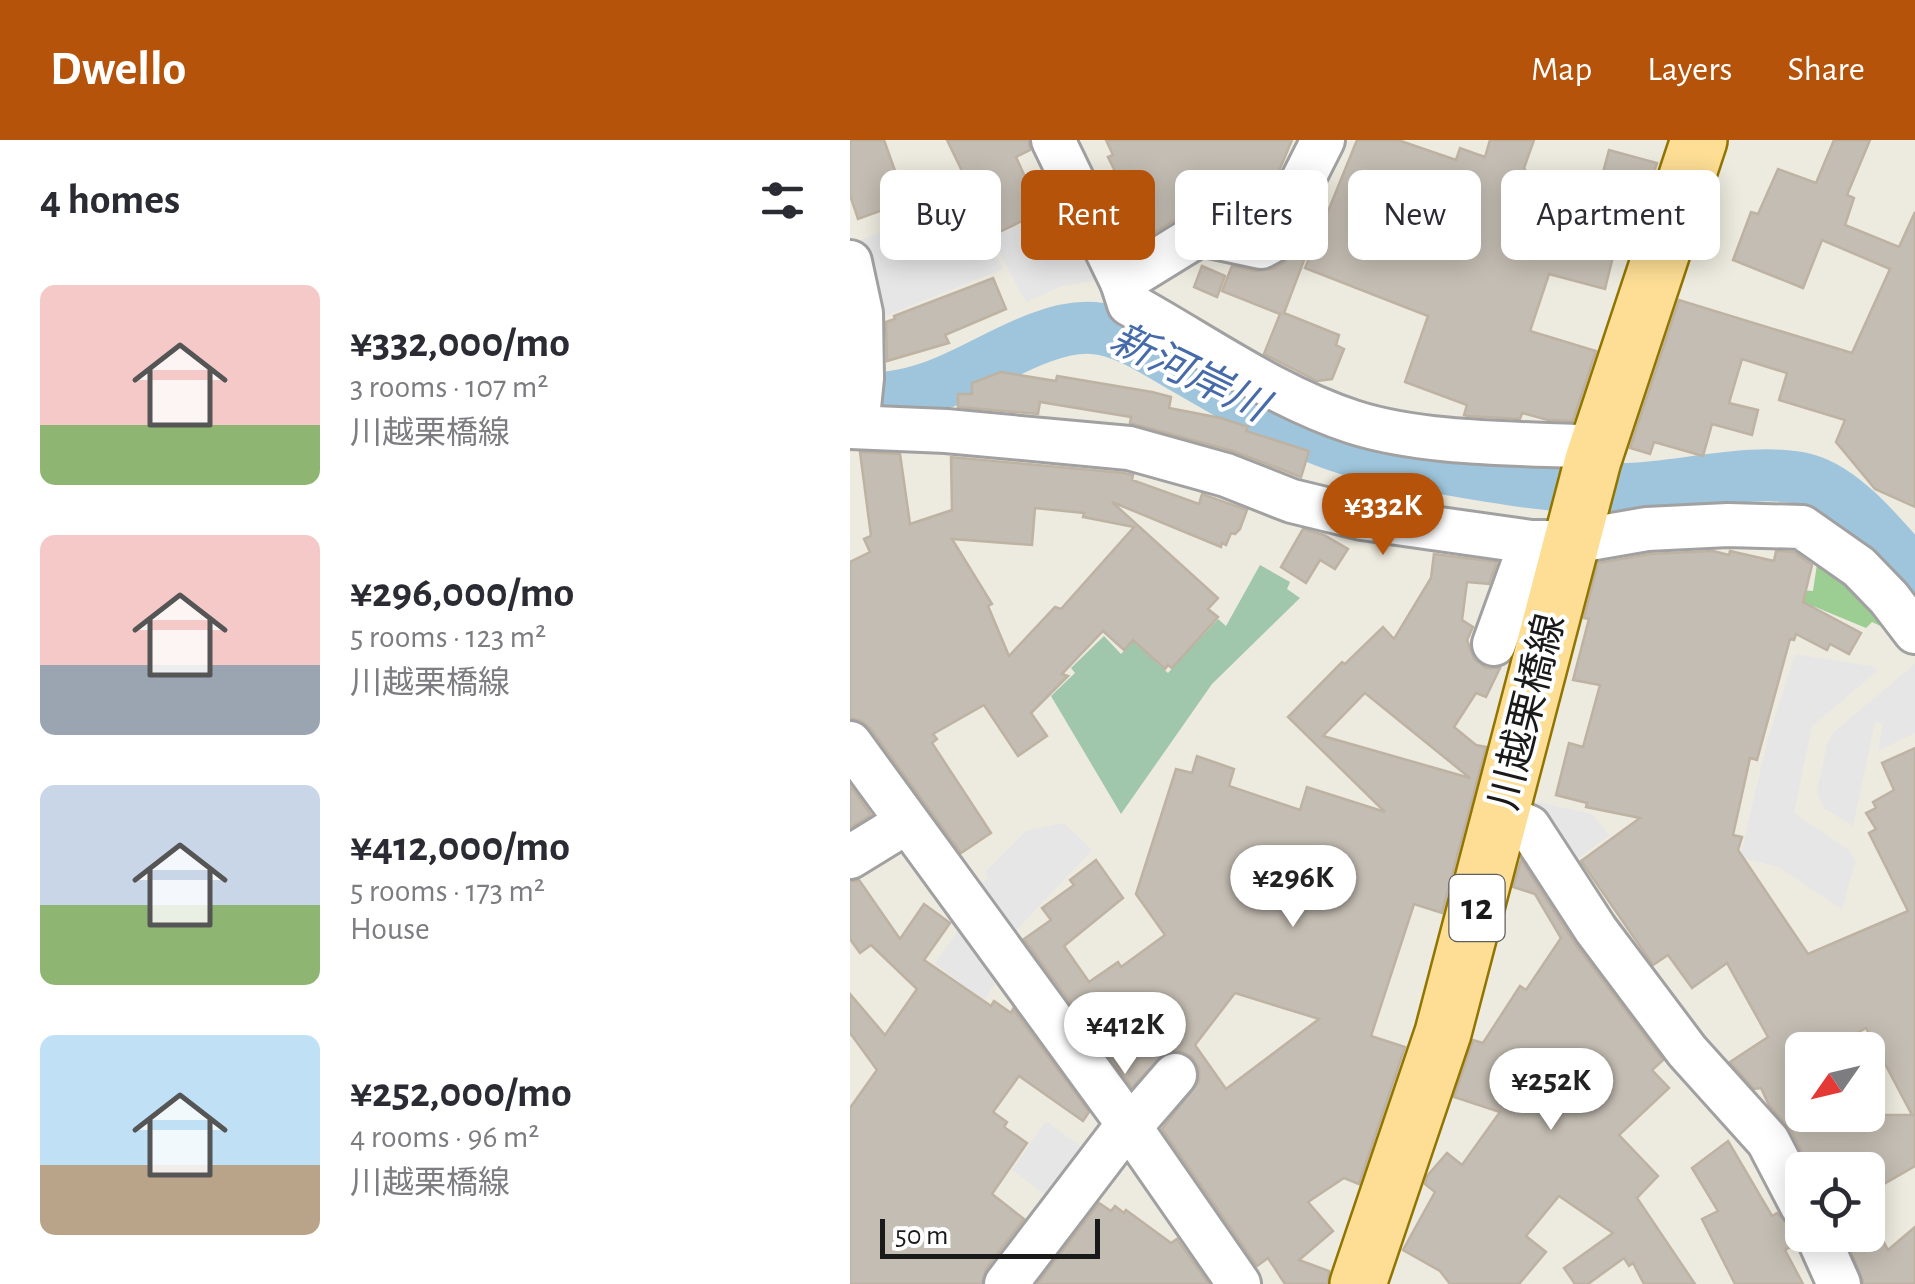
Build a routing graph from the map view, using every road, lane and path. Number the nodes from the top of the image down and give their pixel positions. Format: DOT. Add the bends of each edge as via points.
graph roads {
  1 [pos="1052,140"];
  2 [pos="1323,140"];
  3 [pos="1698,140"];
  4 [pos="850,262"];
  5 [pos="1122,282"];
  6 [pos="857,411"];
  7 [pos="1595,454"];
  8 [pos="1559,536"];
  9 [pos="1915,632"];
  10 [pos="1494,644"];
  11 [pos="850,743"];
  12 [pos="1502,815"];
  13 [pos="907,822"];
  14 [pos="850,857"];
  15 [pos="1175,1074"];
  16 [pos="1129,1126"];
  17 [pos="1785,1174"];
  18 [pos="1825,1252"];
  19 [pos="1006,1284"];
  20 [pos="1240,1284"];
  21 [pos="1358,1284"];
  22 [pos="1840,1284"];
  1 -- 5 [label="street"];
  2 -- 5 [label="street" via="1272,241 1261,247 1200,234"];
  3 -- 7 [label="main road, 川越栗橋線 / 12"];
  4 -- 6 [label="street" via="861,313"];
  5 -- 7 [label="street" via="1129,304 1264,382 1356,423"];
  6 -- 8 [label="street" via="946,431 1129,448 1362,518"];
  7 -- 8 [label="main road, 川越栗橋線 / 12"];
  8 -- 9 [label="street" via="1728,524 1802,527 1858,567"];
  8 -- 10 [label="street"];
  8 -- 12 [label="main road, 川越栗橋線 / 12"];
  11 -- 13 [label="street"];
  12 -- 17 [label="street" via="1528,827 1596,930 1686,1051 1768,1141"];
  12 -- 21 [label="main road, 川越栗橋線 / 12" via="1443,1033"];
  13 -- 14 [label="street"];
  13 -- 16 [label="street"];
  15 -- 16 [label="street"];
  16 -- 19 [label="street"];
  16 -- 20 [label="street"];
  18 -- 22 [label="street"];
}
